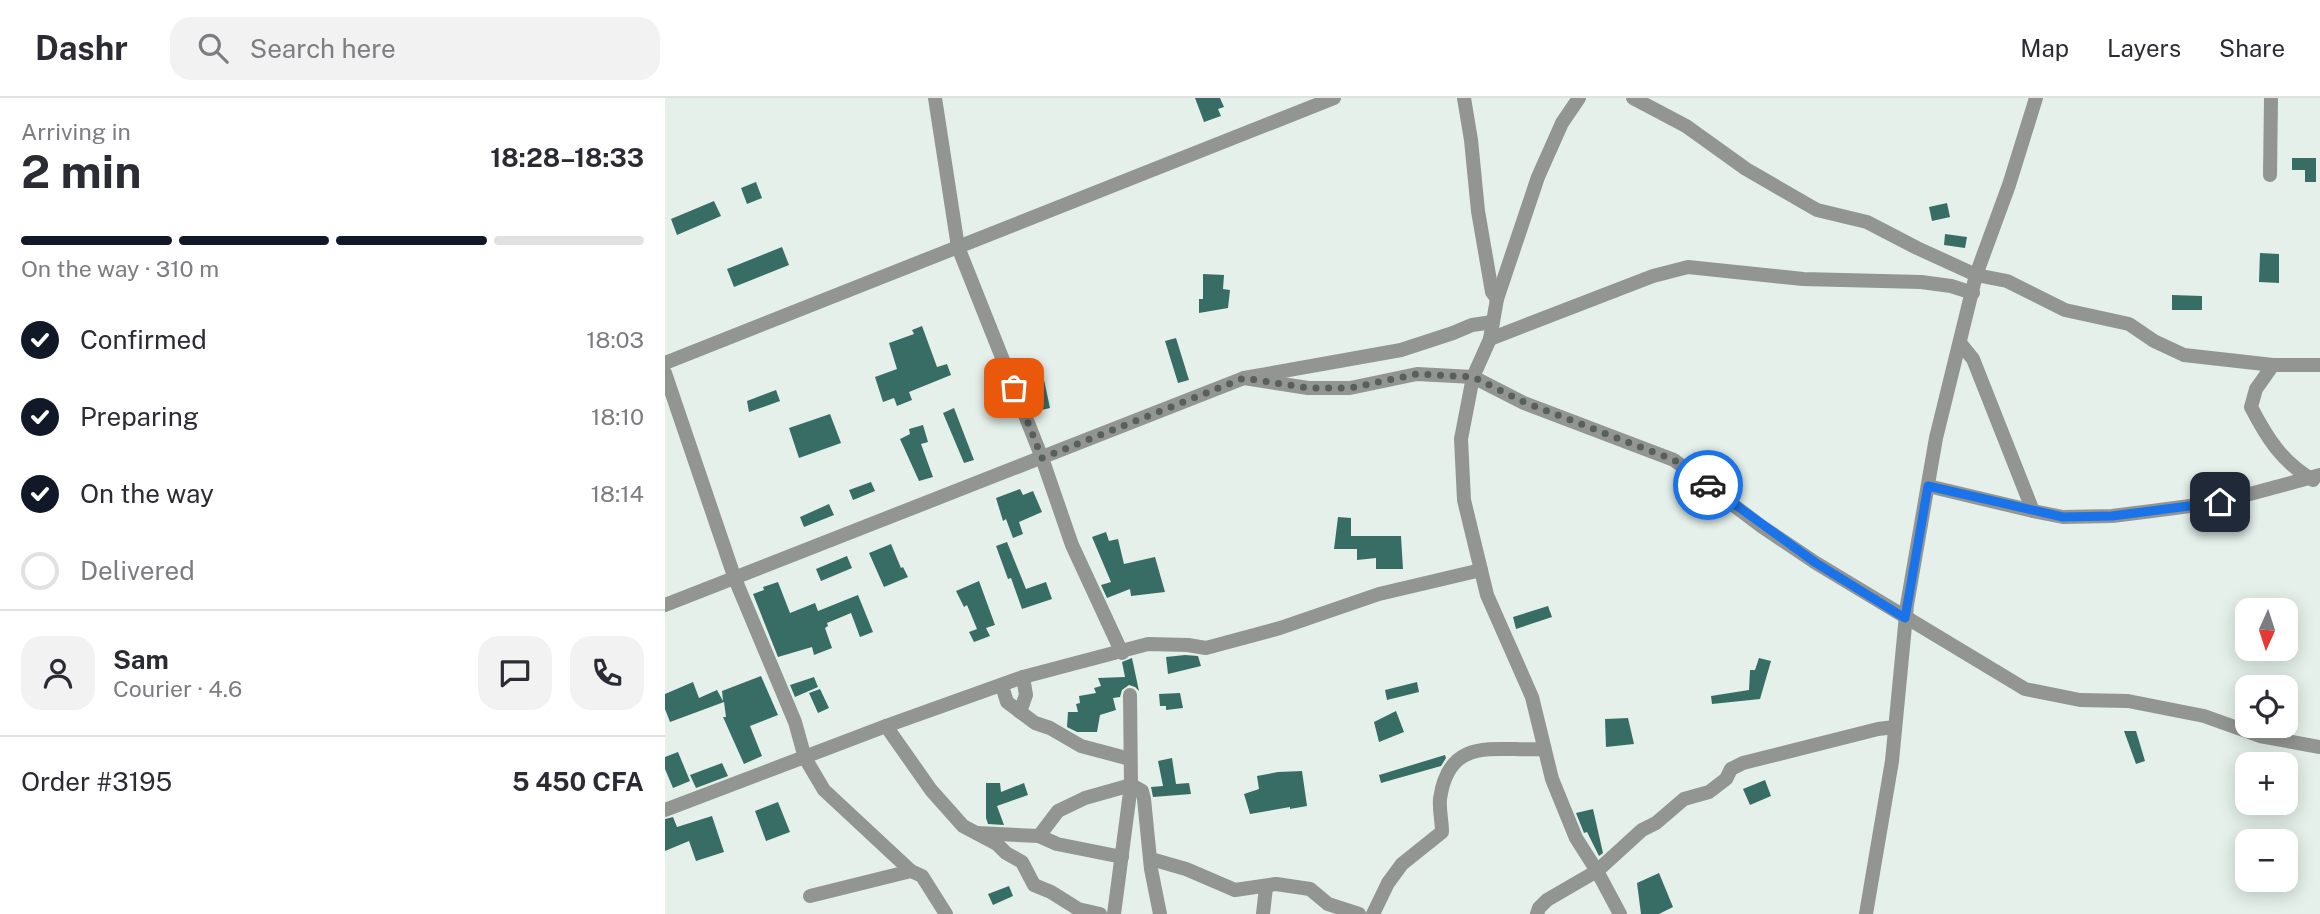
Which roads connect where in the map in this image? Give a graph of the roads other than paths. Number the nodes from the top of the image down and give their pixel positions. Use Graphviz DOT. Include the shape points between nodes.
graph roads {
  1 [pos="935,98"];
  2 [pos="1334,98"];
  3 [pos="1464,98"];
  4 [pos="1579,98"];
  5 [pos="1633,98"];
  6 [pos="2036,98"];
  7 [pos="2271,98"];
  8 [pos="2270,175"];
  9 [pos="958,247"];
  10 [pos="1976,275"];
  11 [pos="1973,293"];
  12 [pos="1497,299"];
  13 [pos="1493,323"];
  14 [pos="1490,339"];
  15 [pos="1960,343"];
  16 [pos="665,363"];
  17 [pos="2273,365"];
  18 [pos="2320,365"];
  19 [pos="665,373"];
  20 [pos="1473,377"];
  21 [pos="1244,378"];
  22 [pos="1042,458"];
  23 [pos="2317,479"];
  24 [pos="1928,486"];
  25 [pos="2033,511"];
  26 [pos="1481,570"];
  27 [pos="734,579"];
  28 [pos="665,605"];
  29 [pos="1905,618"];
  30 [pos="1122,653"];
  31 [pos="1023,677"];
  32 [pos="1002,686"];
  33 [pos="1130,695"];
  34 [pos="1020,712"];
  35 [pos="886,726"];
  36 [pos="1895,727"];
  37 [pos="2320,747"];
  38 [pos="1543,749"];
  39 [pos="805,758"];
  40 [pos="1130,759"];
  41 [pos="1131,785"];
  42 [pos="665,810"];
  43 [pos="977,834"];
  44 [pos="1039,836"];
  45 [pos="1122,857"];
  46 [pos="1151,859"];
  47 [pos="911,871"];
  48 [pos="1597,871"];
  49 [pos="1266,887"];
  50 [pos="810,896"];
  51 [pos="946,914"];
  52 [pos="1100,914"];
  53 [pos="1114,914"];
  54 [pos="1160,914"];
  55 [pos="1263,914"];
  56 [pos="1359,914"];
  57 [pos="1373,914"];
  58 [pos="1537,914"];
  59 [pos="1619,914"];
  60 [pos="1866,914"];
  1 -- 9 [label="street"];
  2 -- 9 [label="street"];
  3 -- 12 [label="street" via="1478,211"];
  4 -- 12 [label="street" via="1562,123 1538,177"];
  5 -- 10 [label="street" via="1686,126 1746,169 1817,210 1867,222"];
  6 -- 10 [label="street"];
  7 -- 8 [label="street"];
  9 -- 16 [label="street"];
  9 -- 22 [label="street"];
  10 -- 11 [label="street"];
  10 -- 17 [label="street" via="2007,281 2065,310 2129,324 2184,355"];
  11 -- 14 [label="street" via="1921,282 1803,279 1688,267 1653,275"];
  11 -- 15 [label="street"];
  12 -- 13 [label="street"];
  13 -- 14 [label="street"];
  13 -- 21 [label="street" via="1472,325 1401,351"];
  14 -- 20 [label="street"];
  15 -- 24 [label="street"];
  15 -- 25 [label="street" via="1973,359"];
  17 -- 18 [label="street"];
  17 -- 23 [label="street" via="2256,389 2251,407 2285,461"];
  19 -- 27 [label="street"];
  20 -- 21 [label="street" via="1417,374 1350,388 1308,388"];
  20 -- 26 [label="street" via="1461,439 1464,499"];
  20 -- 29 [label="street" via="1524,402 1674,460 1783,541"];
  21 -- 22 [label="street"];
  22 -- 27 [label="street"];
  22 -- 30 [label="street" via="1072,545"];
  23 -- 25 [label="street" via="2220,502 2125,515 2063,517"];
  24 -- 25 [label="street"];
  24 -- 29 [label="street"];
  26 -- 30 [label="street" via="1379,594 1206,648 1155,644"];
  26 -- 38 [label="street" via="1487,595 1532,698"];
  27 -- 28 [label="street"];
  27 -- 39 [label="street" via="795,722"];
  29 -- 36 [label="street"];
  29 -- 37 [label="street" via="2025,689 2080,700 2128,701"];
  30 -- 31 [label="street"];
  31 -- 32 [label="street"];
  31 -- 34 [label="street" via="1026,695"];
  32 -- 34 [label="street" via="1007,702"];
  32 -- 35 [label="street"];
  33 -- 40 [label="street"];
  34 -- 40 [label="street" via="1081,746"];
  35 -- 39 [label="street"];
  35 -- 43 [label="street" via="931,790 963,826"];
  36 -- 48 [label="street" via="1743,763 1709,792 1684,799 1642,830"];
  36 -- 60 [label="street"];
  38 -- 48 [label="street" via="1576,838"];
  38 -- 57 [label="street" via="1482,748 1469,752 1454,766 1445,778 1439,802 1442,832 1402,864"];
  39 -- 42 [label="street"];
  39 -- 47 [label="street" via="824,790"];
  40 -- 41 [label="street"];
  41 -- 44 [label="street" via="1058,811"];
  41 -- 45 [label="street"];
  41 -- 46 [label="street" via="1142,791"];
  43 -- 44 [label="street"];
  43 -- 52 [label="street" via="1022,862 1034,885 1078,909"];
  44 -- 45 [label="street"];
  45 -- 53 [label="street"];
  46 -- 49 [label="street" via="1235,890"];
  46 -- 54 [label="street"];
  47 -- 50 [label="street"];
  47 -- 51 [label="street" via="922,876"];
  48 -- 58 [label="street" via="1547,900"];
  48 -- 59 [label="street"];
  49 -- 55 [label="street"];
  49 -- 56 [label="street" via="1310,889 1328,904"];
}
